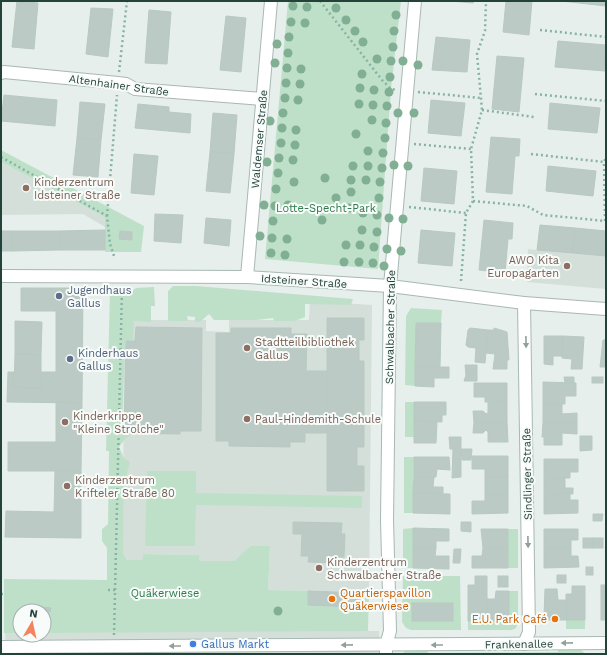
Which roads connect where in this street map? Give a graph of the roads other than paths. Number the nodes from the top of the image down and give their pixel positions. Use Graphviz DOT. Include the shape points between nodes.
graph roads {
  1 [pos="271,1"];
  2 [pos="415,1"];
  3 [pos="1,73"];
  4 [pos="262,99"];
  5 [pos="1,276"];
  6 [pos="247,277"];
  7 [pos="390,286"];
  8 [pos="524,303"];
  9 [pos="606,309"];
  10 [pos="606,642"];
  11 [pos="524,644"];
  12 [pos="1,647"];
  13 [pos="593,648"];
  14 [pos="386,649"];
  1 -- 4 [label="street, Waldemser Straße"];
  2 -- 7 [label="street, Schwalbacher Straße"];
  3 -- 4 [label="street, Altenhainer Straße" via="126,84 135,90"];
  4 -- 6 [label="street, Waldemser Straße"];
  5 -- 6 [label="street, Idsteiner Straße"];
  6 -- 7 [label="street, Idsteiner Straße"];
  7 -- 8 [label="street, Idsteiner Straße"];
  7 -- 14 [label="street, Schwalbacher Straße" via="387,520 390,631"];
  8 -- 9 [label="street, Idsteiner Straße"];
  8 -- 11 [label="street, Sindlinger Straße, one-way" via="529,632"];
  10 -- 13 [label="street, Frankenallee"];
  13 -- 11 [label="street, Frankenallee, one-way"];
  11 -- 14 [label="street, Frankenallee, one-way"];
  14 -- 12 [label="street, Frankenallee, one-way"];
}
